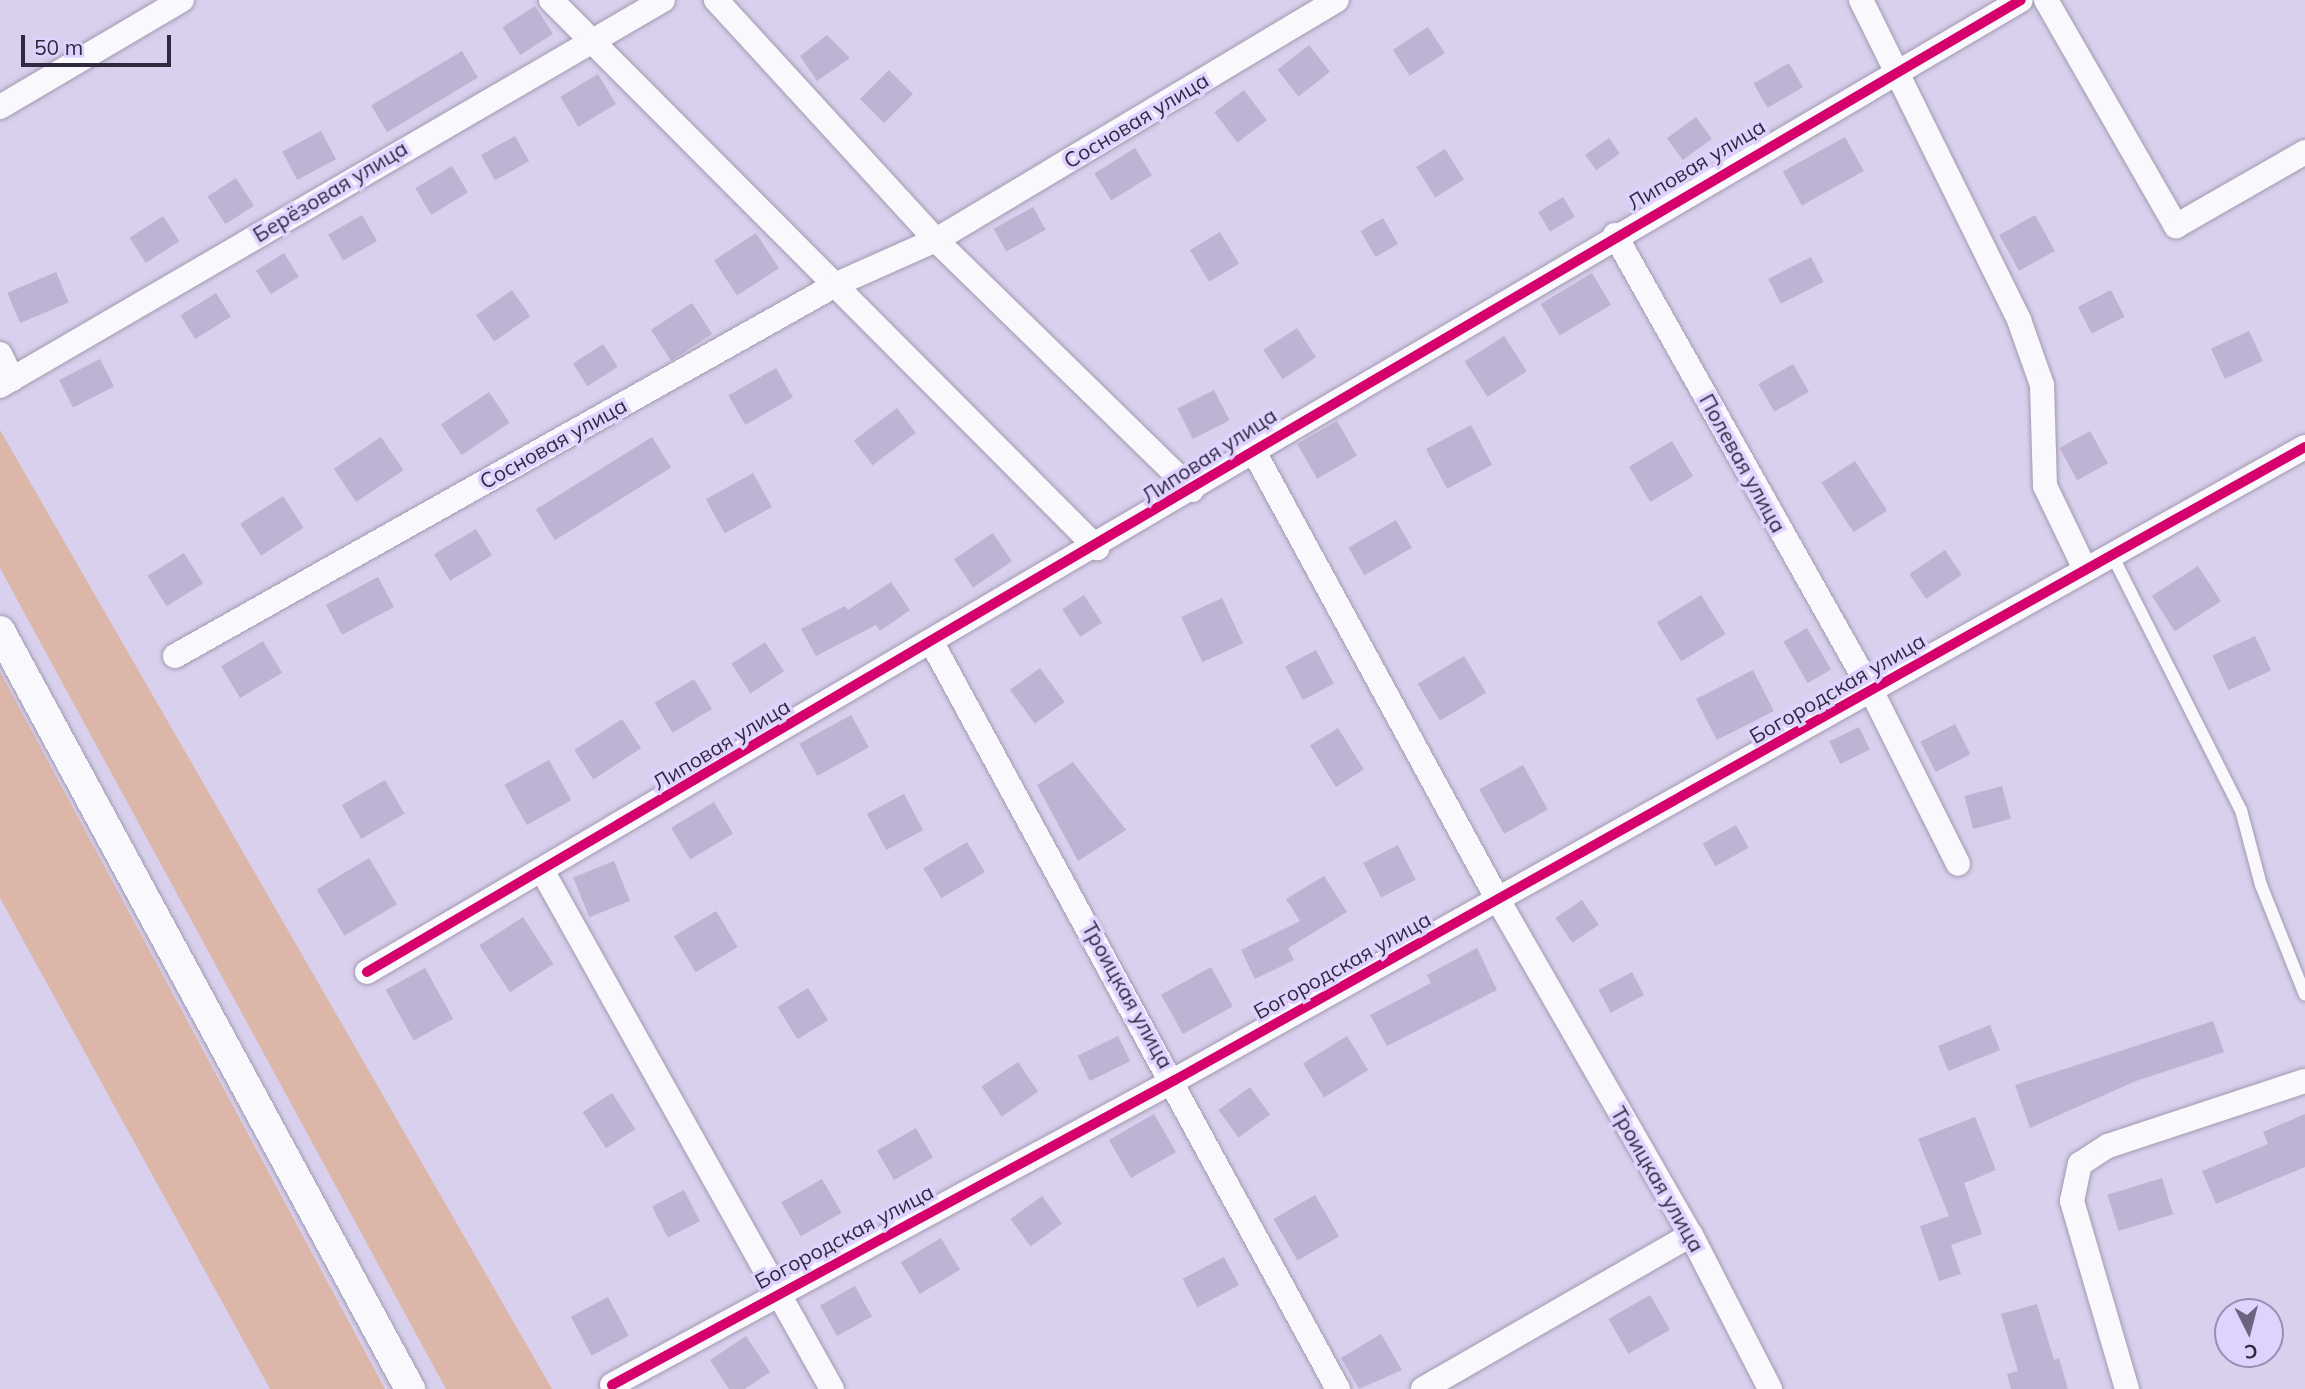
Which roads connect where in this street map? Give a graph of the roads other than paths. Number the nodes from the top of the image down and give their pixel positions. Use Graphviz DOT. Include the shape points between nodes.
graph roads {
  1 [pos="182,0"];
  2 [pos="551,0"];
  3 [pos="663,0"];
  4 [pos="716,0"];
  5 [pos="1337,0"];
  6 [pos="1861,0"];
  7 [pos="2021,0"];
  8 [pos="2046,0"];
  9 [pos="156,7"];
  10 [pos="589,38"];
  11 [pos="1894,69"];
  12 [pos="0,107"];
  13 [pos="2305,152"];
  14 [pos="1615,234"];
  15 [pos="936,240"];
  16 [pos="837,284"];
  17 [pos="0,354"];
  18 [pos="6,383"];
  19 [pos="2305,447"];
  20 [pos="1252,448"];
  21 [pos="1192,490"];
  22 [pos="1097,548"];
  23 [pos="2111,553"];
  24 [pos="2084,567"];
  25 [pos="0,631"];
  26 [pos="932,641"];
  27 [pos="175,656"];
  28 [pos="1871,692"];
  29 [pos="1958,864"];
  30 [pos="544,872"];
  31 [pos="1497,900"];
  32 [pos="367,972"];
  33 [pos="2305,995"];
  34 [pos="1175,1080"];
  35 [pos="2305,1081"];
  36 [pos="1691,1235"];
  37 [pos="779,1293"];
  38 [pos="612,1385"];
  39 [pos="410,1389"];
  40 [pos="832,1389"];
  41 [pos="1338,1389"];
  42 [pos="1423,1389"];
  43 [pos="1770,1389"];
  44 [pos="2127,1389"];
  1 -- 9 [label="street"];
  2 -- 10 [label="street"];
  3 -- 10 [label="street, Берёзовая улица"];
  4 -- 15 [label="street"];
  5 -- 15 [label="street, Сосновая улица"];
  6 -- 11 [label="street"];
  7 -- 11 [label="street, Липовая улица"];
  8 -- 13 [label="street" via="2176,226"];
  9 -- 12 [label="street"];
  10 -- 16 [label="street"];
  10 -- 18 [label="street, Берёзовая улица"];
  11 -- 14 [label="street, Липовая улица"];
  11 -- 24 [label="street" via="2019,320 2042,385 2045,486"];
  14 -- 20 [label="street, Липовая улица"];
  14 -- 28 [label="street, Полевая улица"];
  15 -- 16 [label="street, Сосновая улица"];
  15 -- 21 [label="street"];
  16 -- 22 [label="street"];
  16 -- 27 [label="street, Сосновая улица"];
  17 -- 18 [label="street"];
  19 -- 23 [label="street, Богородская улица"];
  20 -- 21 [label="street, Липовая улица"];
  20 -- 31 [label="street"];
  21 -- 22 [label="street, Липовая улица"];
  22 -- 26 [label="street, Липовая улица"];
  23 -- 24 [label="street, Богородская улица"];
  23 -- 33 [label="lane" via="2241,810 2261,885"];
  24 -- 28 [label="street, Богородская улица"];
  25 -- 39 [label="street"];
  26 -- 30 [label="street, Липовая улица"];
  26 -- 34 [label="street, Троицкая улица"];
  28 -- 29 [label="street, Полевая улица"];
  28 -- 31 [label="street, Богородская улица"];
  30 -- 32 [label="street, Липовая улица"];
  30 -- 37 [label="street"];
  31 -- 34 [label="street, Богородская улица"];
  31 -- 36 [label="street, Троицкая улица"];
  34 -- 37 [label="street, Богородская улица"];
  34 -- 41 [label="street, Троицкая улица"];
  35 -- 44 [label="street" via="2108,1146 2080,1164 2072,1201"];
  36 -- 42 [label="street"];
  36 -- 43 [label="street, Троицкая улица"];
  37 -- 38 [label="street, Богородская улица"];
  37 -- 40 [label="street"];
}
